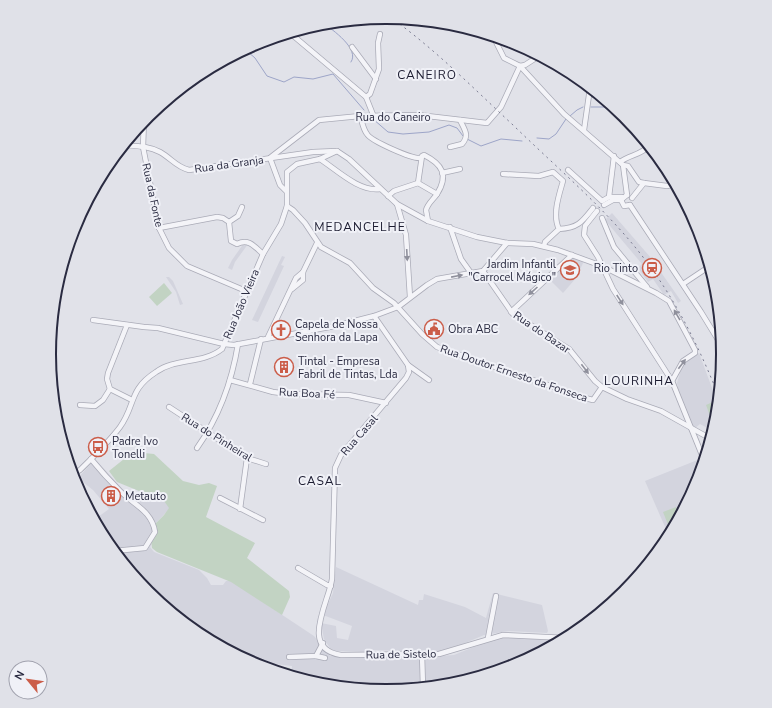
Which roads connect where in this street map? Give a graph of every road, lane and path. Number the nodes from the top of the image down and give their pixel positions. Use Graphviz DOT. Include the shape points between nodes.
graph roads {
  1 [pos="380,34"];
  2 [pos="295,37"];
  3 [pos="497,44"];
  4 [pos="352,46"];
  5 [pos="534,59"];
  6 [pos="520,66"];
  7 [pos="376,79"];
  8 [pos="589,94"];
  9 [pos="366,97"];
  10 [pos="360,116"];
  11 [pos="374,116"];
  12 [pos="460,120"];
  13 [pos="144,130"];
  14 [pos="584,130"];
  15 [pos="130,146"];
  16 [pos="143,147"];
  17 [pos="450,147"];
  18 [pos="645,149"];
  19 [pos="337,152"];
  20 [pos="614,156"];
  21 [pos="270,158"];
  22 [pos="420,158"];
  23 [pos="320,159"];
  24 [pos="621,164"];
  25 [pos="460,169"];
  26 [pos="568,170"];
  27 [pos="442,173"];
  28 [pos="503,174"];
  29 [pos="418,183"];
  30 [pos="644,184"];
  31 [pos="670,185"];
  32 [pos="380,188"];
  33 [pos="286,191"];
  34 [pos="437,194"];
  35 [pos="388,196"];
  36 [pos="609,197"];
  37 [pos="623,197"];
  38 [pos="632,198"];
  39 [pos="397,204"];
  40 [pos="604,205"];
  41 [pos="287,206"];
  42 [pos="630,206"];
  43 [pos="242,207"];
  44 [pos="602,218"];
  45 [pos="428,220"];
  46 [pos="229,222"];
  47 [pos="450,227"];
  48 [pos="159,228"];
  49 [pos="559,230"];
  50 [pos="508,242"];
  51 [pos="317,243"];
  52 [pos="544,246"];
  53 [pos="263,254"];
  54 [pos="572,255"];
  55 [pos="602,266"];
  56 [pos="705,269"];
  57 [pos="484,271"];
  58 [pos="471,273"];
  59 [pos="683,284"];
  60 [pos="648,288"];
  61 [pos="246,291"];
  62 [pos="410,297"];
  63 [pos="398,306"];
  64 [pos="512,312"];
  65 [pos="374,316"];
  66 [pos="93,320"];
  67 [pos="127,325"];
  68 [pos="715,334"];
  69 [pos="268,337"];
  70 [pos="261,339"];
  71 [pos="224,344"];
  72 [pos="238,344"];
  73 [pos="408,365"];
  74 [pos="230,380"];
  75 [pos="429,380"];
  76 [pos="672,381"];
  77 [pos="250,384"];
  78 [pos="602,388"];
  79 [pos="110,389"];
  80 [pos="132,400"];
  81 [pos="386,403"];
  82 [pos="80,405"];
  83 [pos="169,407"];
  84 [pos="691,428"];
  85 [pos="209,432"];
  86 [pos="706,436"];
  87 [pos="197,448"];
  88 [pos="701,452"];
  89 [pos="247,458"];
  90 [pos="90,459"];
  91 [pos="266,464"];
  92 [pos="80,470"];
  93 [pos="79,473"];
  94 [pos="220,498"];
  95 [pos="240,509"];
  96 [pos="263,520"];
  97 [pos="121,550"];
  98 [pos="298,568"];
  99 [pos="331,586"];
  100 [pos="496,596"];
  101 [pos="555,637"];
  102 [pos="488,638"];
  103 [pos="323,643"];
  104 [pos="422,654"];
  105 [pos="316,656"];
  106 [pos="289,657"];
  107 [pos="325,658"];
  108 [pos="423,682"];
  1 -- 7 [label="street" via="379,69"];
  2 -- 9 [label="street"];
  3 -- 6 [label="street" via="504,58"];
  4 -- 7 [label="street"];
  5 -- 6 [label="street"];
  6 -- 12 [label="street, Rua do Caneiro" via="501,107 487,123"];
  6 -- 14 [label="street" via="564,114"];
  7 -- 9 [label="street" via="370,94"];
  8 -- 14 [label="street"];
  9 -- 11 [label="street"];
  10 -- 11 [label="street, Rua do Caneiro"];
  10 -- 21 [label="street, Rua do Caneiro" via="319,120"];
  10 -- 22 [label="street" via="366,133 373,141 406,156"];
  11 -- 12 [label="street, Rua do Caneiro" via="419,115"];
  12 -- 17 [label="street" via="467,134 466,139 462,144"];
  13 -- 16 [label="street, Rua da Fonte"];
  14 -- 20 [label="street"];
  15 -- 16 [label="street, Rua da Granja"];
  16 -- 21 [label="street, Rua da Granja" via="161,152 179,167 189,170"];
  16 -- 48 [label="street, Rua da Fonte"];
  18 -- 24 [label="street" via="628,156"];
  19 -- 21 [label="street, Rua da Granja" via="325,151"];
  19 -- 23 [label="street, Rua João Vieira"];
  19 -- 32 [label="street" via="349,159"];
  20 -- 24 [label="street"];
  20 -- 36 [label="street"];
  21 -- 33 [label="street" via="280,185"];
  22 -- 27 [label="street" via="424,155 437,162"];
  22 -- 29 [label="street"];
  23 -- 32 [label="street" via="363,187"];
  23 -- 33 [label="street, Rua João Vieira" via="289,168"];
  24 -- 30 [label="street" via="628,166 639,182"];
  24 -- 37 [label="street"];
  25 -- 27 [label="street"];
  26 -- 36 [label="street" via="602,201"];
  27 -- 34 [label="street"];
  28 -- 49 [label="street" via="539,176 553,172 558,176 563,181 556,217"];
  29 -- 34 [label="street"];
  29 -- 35 [label="street" via="394,191"];
  30 -- 31 [label="street"];
  30 -- 38 [label="street"];
  32 -- 35 [label="street"];
  33 -- 41 [label="street, Rua João Vieira"];
  34 -- 45 [label="street" via="426,210"];
  35 -- 39 [label="street"];
  36 -- 37 [label="street"];
  37 -- 38 [label="street"];
  37 -- 40 [label="street"];
  37 -- 42 [label="street" via="623,205"];
  38 -- 42 [label="street"];
  39 -- 45 [label="street"];
  39 -- 62 [label="street, one-way" via="406,235"];
  41 -- 51 [label="street, Rua Doutor Ernesto da Fonseca" via="305,223"];
  41 -- 53 [label="street, Rua João Vieira" via="281,224"];
  42 -- 59 [label="street"];
  43 -- 46 [label="street" via="238,216"];
  44 -- 60 [label="street" via="614,247"];
  45 -- 47 [label="street"];
  46 -- 48 [label="street" via="217,217"];
  46 -- 53 [label="street" via="231,241 237,244 250,243"];
  47 -- 50 [label="street" via="477,237"];
  47 -- 58 [label="street" via="461,259"];
  48 -- 61 [label="street, Rua da Fonte" via="169,248 182,262 194,270"];
  49 -- 52 [label="street" via="545,242"];
  49 -- 55 [label="street" via="581,223 595,210 586,223 584,235"];
  50 -- 52 [label="street"];
  50 -- 57 [label="street"];
  51 -- 63 [label="street, Rua Doutor Ernesto da Fonseca" via="350,264 373,288"];
  51 -- 69 [label="street" via="303,272 296,278"];
  52 -- 54 [label="street"];
  53 -- 61 [label="street, Rua João Vieira"];
  54 -- 55 [label="street"];
  54 -- 64 [label="street, one-way"];
  55 -- 60 [label="street"];
  55 -- 76 [label="street, one-way" via="613,289"];
  56 -- 59 [label="street"];
  57 -- 58 [label="street"];
  57 -- 64 [label="street, Rua do Bazar"];
  62 -- 58 [label="street, one-way" via="437,280"];
  59 -- 68 [label="street"];
  76 -- 60 [label="street, one-way" via="683,361 696,350 669,302"];
  61 -- 71 [label="street, Rua João Vieira"];
  62 -- 63 [label="street"];
  63 -- 65 [label="street"];
  63 -- 78 [label="street, Rua Doutor Ernesto da Fonseca" via="432,343 449,352 593,400"];
  64 -- 78 [label="street, Rua do Bazar, one-way" via="569,349"];
  65 -- 69 [label="street" via="335,326"];
  65 -- 73 [label="street"];
  66 -- 67 [label="street"];
  67 -- 71 [label="street" via="158,328"];
  67 -- 79 [label="street" via="108,373"];
  69 -- 70 [label="street"];
  70 -- 72 [label="street"];
  70 -- 77 [label="street"];
  71 -- 72 [label="street"];
  71 -- 80 [label="street, Rua João Vieira" via="214,355 162,368 141,383"];
  72 -- 74 [label="street"];
  73 -- 75 [label="street"];
  73 -- 81 [label="street, Rua Casal" via="409,372 406,378"];
  74 -- 77 [label="street, Rua Boa Fé"];
  74 -- 85 [label="street"];
  76 -- 84 [label="street"];
  77 -- 81 [label="street, Rua Boa Fé" via="273,392 349,396"];
  78 -- 84 [label="street, Rua do Bazar" via="627,400 661,411"];
  79 -- 80 [label="street"];
  79 -- 82 [label="street" via="103,400 95,406"];
  80 -- 90 [label="street, Rua João Vieira" via="120,427"];
  81 -- 99 [label="street, Rua Casal" via="341,455 335,468"];
  83 -- 85 [label="street, Rua do Pinheiral"];
  84 -- 86 [label="street, Rua do Bazar"];
  84 -- 88 [label="street"];
  85 -- 87 [label="street"];
  85 -- 89 [label="street, Rua do Pinheiral"];
  89 -- 91 [label="street, Rua do Pinheiral"];
  89 -- 95 [label="street"];
  90 -- 92 [label="street, Rua João Vieira"];
  90 -- 97 [label="street" via="121,492 144,510 154,525 155,532 145,548"];
  92 -- 93 [label="street, Rua João Vieira"];
  94 -- 95 [label="street"];
  95 -- 96 [label="street"];
  98 -- 99 [label="street"];
  99 -- 103 [label="street, Rua Casal" via="318,626"];
  100 -- 102 [label="street"];
  101 -- 102 [label="street, Rua de Sistelo" via="511,634"];
  102 -- 104 [label="street, Rua de Sistelo" via="450,652"];
  103 -- 104 [label="street, Rua de Sistelo" via="334,654 341,655"];
  103 -- 105 [label="street"];
  104 -- 108 [label="street"];
  105 -- 106 [label="street"];
  105 -- 107 [label="street"];
}
